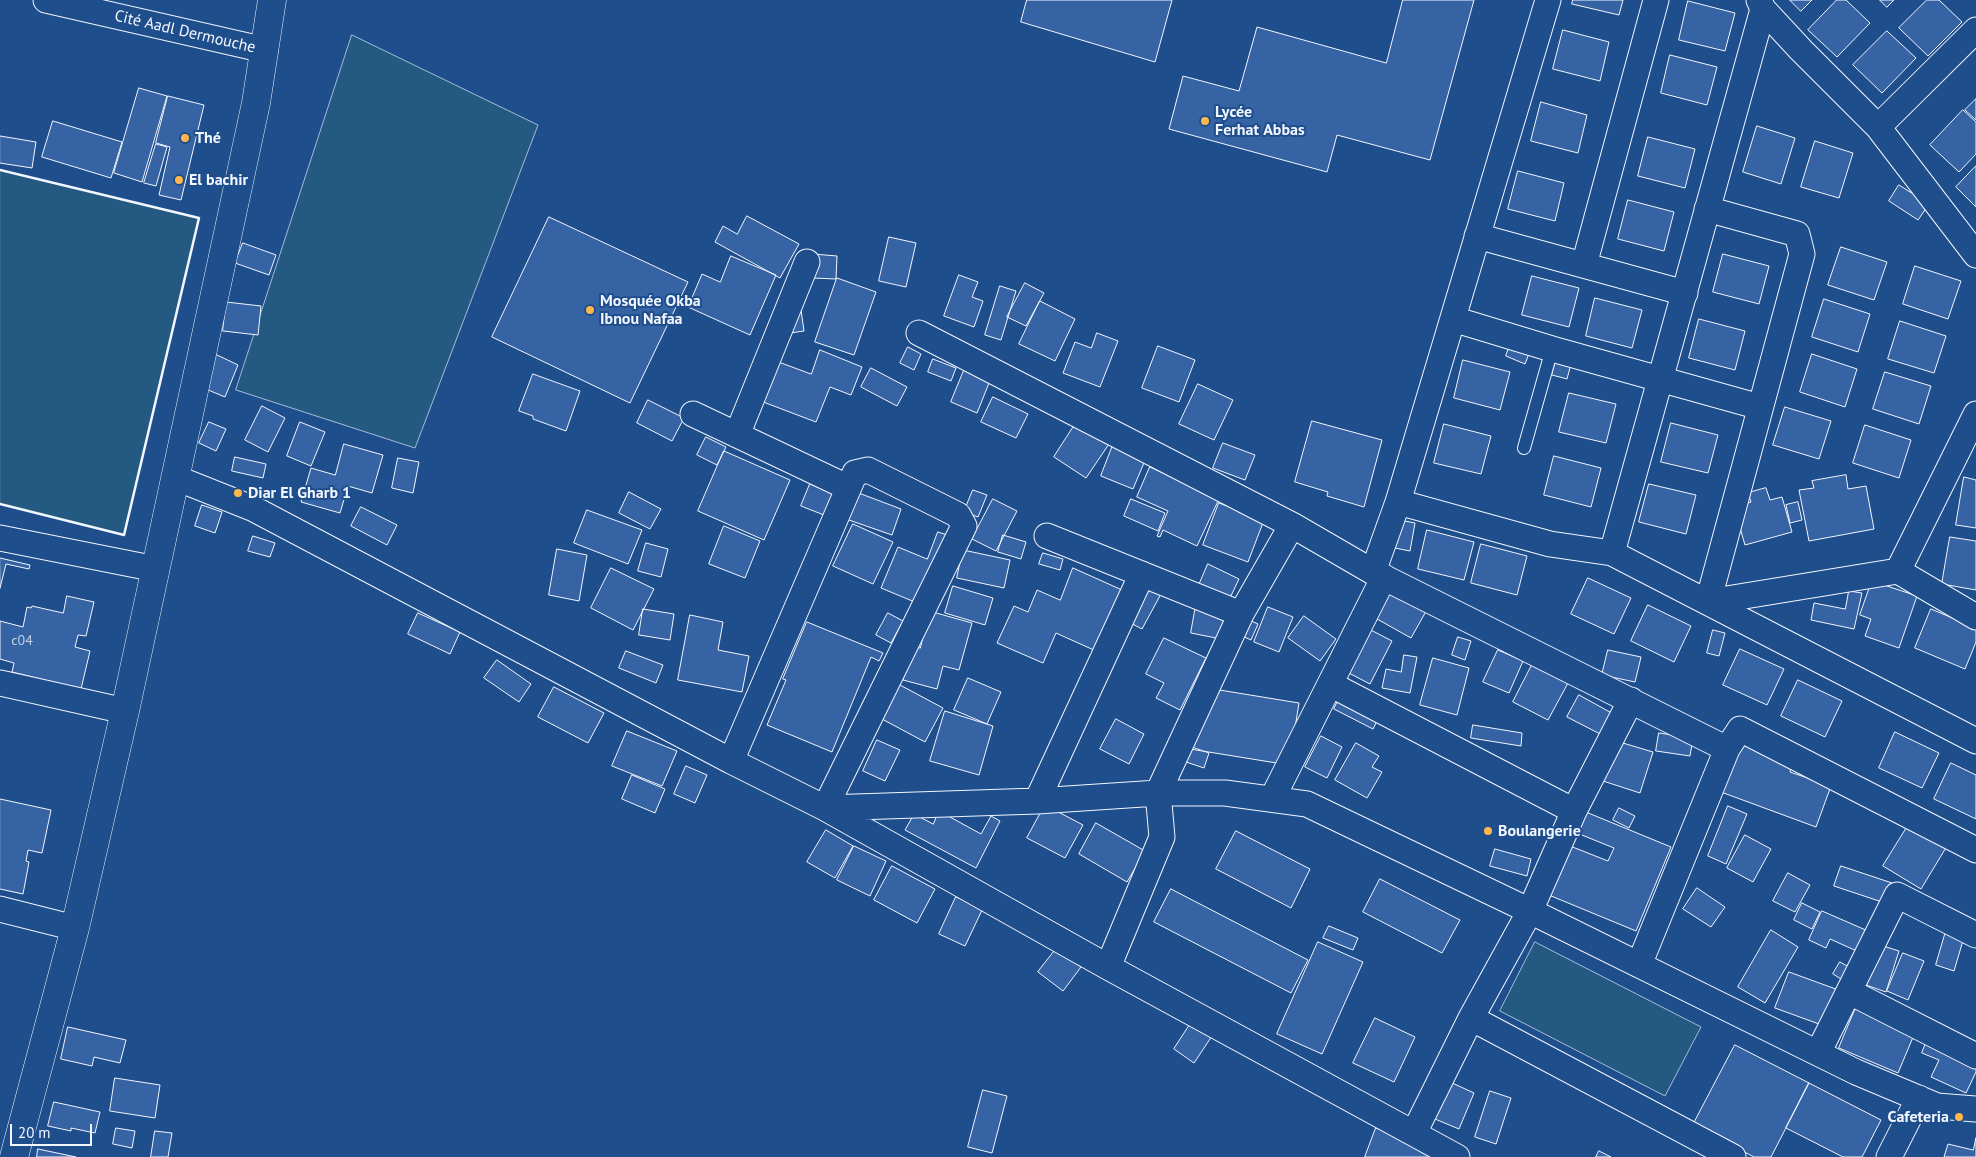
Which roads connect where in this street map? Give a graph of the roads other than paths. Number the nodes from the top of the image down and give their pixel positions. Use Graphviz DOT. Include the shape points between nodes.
graph roads {
  1 [pos="46,0"];
  2 [pos="272,0"];
  3 [pos="1548,0"];
  4 [pos="1656,0"];
  5 [pos="1761,4"];
  6 [pos="1976,30"];
  7 [pos="265,50"];
  8 [pos="1878,127"];
  9 [pos="1708,209"];
  10 [pos="1478,236"];
  11 [pos="1976,255"];
  12 [pos="807,262"];
  13 [pos="1584,265"];
  14 [pos="1684,293"];
  15 [pos="1453,319"];
  16 [pos="919,333"];
  17 [pos="1552,349"];
  18 [pos="1661,379"];
  19 [pos="1760,407"];
  20 [pos="694,414"];
  21 [pos="1973,431"];
  22 [pos="737,435"];
  23 [pos="1524,448"];
  24 [pos="176,478"];
  25 [pos="847,487"];
  26 [pos="1398,502"];
  27 [pos="1292,525"];
  28 [pos="1047,536"];
  29 [pos="0,538"];
  30 [pos="1612,553"];
  31 [pos="156,569"];
  32 [pos="1898,571"];
  33 [pos="1142,574"];
  34 [pos="1378,574"];
  35 [pos="1708,602"];
  36 [pos="1241,614"];
  37 [pos="1976,617"];
  38 [pos="0,683"];
  39 [pos="1330,684"];
  40 [pos="1631,700"];
  41 [pos="125,711"];
  42 [pos="1976,741"];
  43 [pos="1728,749"];
  44 [pos="730,761"];
  45 [pos="1158,793"];
  46 [pos="1272,799"];
  47 [pos="1037,801"];
  48 [pos="825,808"];
  49 [pos="1574,811"];
  50 [pos="1976,850"];
  51 [pos="0,909"];
  52 [pos="1530,911"];
  53 [pos="75,928"];
  54 [pos="1976,935"];
  55 [pos="1639,965"];
  56 [pos="1108,967"];
  57 [pos="1850,992"];
  58 [pos="1471,1018"];
  59 [pos="1818,1053"];
  60 [pos="1976,1056"];
  61 [pos="1919,1098"];
  62 [pos="1976,1110"];
  63 [pos="1414,1133"];
  64 [pos="14,1157"];
  65 [pos="1457,1157"];
  66 [pos="1733,1157"];
  67 [pos="1889,1157"];
  1 -- 7 [label="street, Cité Aadl Dermouche"];
  2 -- 7 [label="main road"];
  3 -- 10 [label="street"];
  4 -- 13 [label="street"];
  5 -- 8 [label="street" via="1801,50"];
  5 -- 9 [label="street"];
  6 -- 8 [label="street"];
  7 -- 24 [label="main road"];
  8 -- 11 [label="street"];
  9 -- 14 [label="street"];
  9 -- 19 [label="street" via="1796,234 1802,254"];
  10 -- 13 [label="street"];
  10 -- 15 [label="street"];
  12 -- 22 [label="street"];
  13 -- 14 [label="street"];
  14 -- 18 [label="street"];
  15 -- 17 [label="street"];
  15 -- 26 [label="street"];
  16 -- 27 [label="street"];
  17 -- 18 [label="street"];
  17 -- 23 [label="lane"];
  18 -- 19 [label="street"];
  18 -- 30 [label="street"];
  19 -- 35 [label="street"];
  20 -- 22 [label="street"];
  21 -- 32 [label="street"];
  22 -- 25 [label="street"];
  24 -- 31 [label="main road"];
  24 -- 44 [label="street" via="254,509"];
  25 -- 44 [label="street"];
  25 -- 48 [label="street" via="855,473 868,470 958,515 964,526"];
  26 -- 30 [label="street" via="1550,544"];
  26 -- 34 [label="street"];
  27 -- 34 [label="street"];
  27 -- 36 [label="street"];
  28 -- 33 [label="street"];
  29 -- 31 [label="street"];
  30 -- 35 [label="street"];
  31 -- 41 [label="main road"];
  32 -- 35 [label="street"];
  32 -- 37 [label="street"];
  33 -- 36 [label="street"];
  33 -- 47 [label="street"];
  34 -- 39 [label="street"];
  34 -- 40 [label="street"];
  35 -- 42 [label="street"];
  36 -- 45 [label="street"];
  38 -- 41 [label="street"];
  39 -- 46 [label="street"];
  39 -- 49 [label="street"];
  40 -- 43 [label="street"];
  40 -- 49 [label="street"];
  41 -- 53 [label="main road"];
  43 -- 50 [label="street" via="1740,729"];
  43 -- 55 [label="street"];
  44 -- 48 [label="street"];
  45 -- 46 [label="street" via="1225,793"];
  45 -- 47 [label="street"];
  45 -- 56 [label="street" via="1162,837"];
  46 -- 52 [label="street" via="1307,804"];
  47 -- 48 [label="street"];
  48 -- 56 [label="street"];
  49 -- 52 [label="street"];
  51 -- 53 [label="street"];
  52 -- 55 [label="street"];
  52 -- 58 [label="street"];
  53 -- 64 [label="main road"];
  54 -- 57 [label="street" via="1897,895"];
  55 -- 59 [label="street"];
  56 -- 63 [label="street"];
  57 -- 59 [label="street"];
  57 -- 60 [label="street"];
  58 -- 63 [label="street"];
  58 -- 66 [label="street"];
  59 -- 61 [label="street"];
  61 -- 62 [label="street" via="1937,1106"];
  61 -- 67 [label="street"];
  63 -- 65 [label="street"];
}
